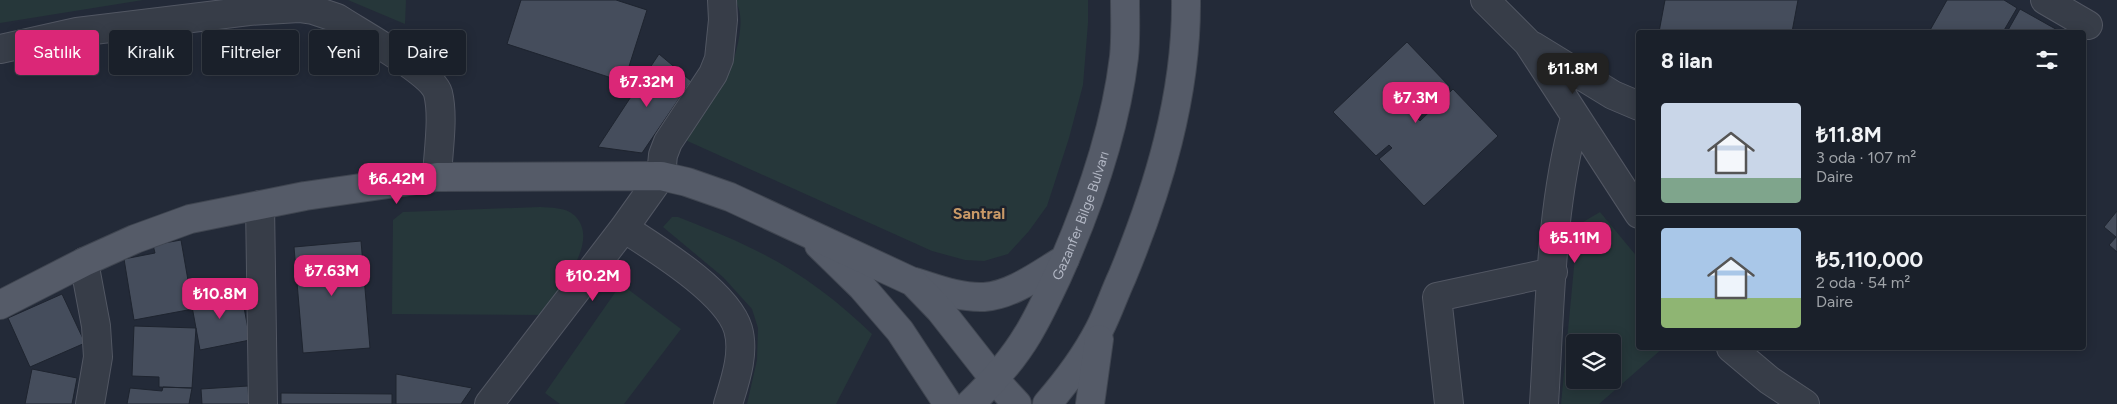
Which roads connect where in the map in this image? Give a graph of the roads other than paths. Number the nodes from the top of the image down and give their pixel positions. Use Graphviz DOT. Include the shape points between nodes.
graph roads {
  1 [pos="722,0"];
  2 [pos="1125,0"];
  3 [pos="1186,0"];
  4 [pos="1485,0"];
  5 [pos="2045,0"];
  6 [pos="2088,26"];
  7 [pos="1528,43"];
  8 [pos="0,49"];
  9 [pos="1636,105"];
  10 [pos="1575,118"];
  11 [pos="661,176"];
  12 [pos="437,177"];
  13 [pos="260,205"];
  14 [pos="1636,210"];
  15 [pos="624,228"];
  16 [pos="803,230"];
  17 [pos="1065,259"];
  18 [pos="84,262"];
  19 [pos="1553,272"];
  20 [pos="912,282"];
  21 [pos="0,305"];
  22 [pos="1100,328"];
  23 [pos="1733,350"];
  24 [pos="994,380"];
  25 [pos="90,404"];
  26 [pos="263,404"];
  27 [pos="489,404"];
  28 [pos="728,404"];
  29 [pos="948,404"];
  30 [pos="970,404"];
  31 [pos="1017,404"];
  32 [pos="1046,404"];
  33 [pos="1090,404"];
  34 [pos="1449,404"];
  35 [pos="1544,404"];
  36 [pos="1805,404"];
  1 -- 11 [label="street" via="719,59 713,74 668,142"];
  2 -- 17 [label="main road, Gazanfer Bilge Bulvarı" via="1124,56 1113,114 1099,169"];
  3 -- 22 [label="main road" via="1184,46 1175,112 1134,247"];
  4 -- 7 [label="street"];
  5 -- 6 [label="street"];
  7 -- 9 [label="street" via="1613,95"];
  7 -- 10 [label="street"];
  8 -- 12 [label="street" via="77,32 249,11 298,8 326,14 338,18 430,80 437,91 440,108"];
  10 -- 14 [label="street"];
  10 -- 19 [label="street" via="1565,157"];
  11 -- 12 [label="main road"];
  11 -- 15 [label="street"];
  11 -- 16 [label="main road" via="730,197"];
  12 -- 13 [label="main road"];
  13 -- 18 [label="main road" via="190,219"];
  13 -- 26 [label="street"];
  15 -- 27 [label="street"];
  15 -- 28 [label="street" via="707,288 728,310 738,329 740,350"];
  16 -- 20 [label="main road"];
  16 -- 29 [label="main road" via="862,287 900,331"];
  17 -- 20 [label="main road" via="1025,282 985,297 964,296"];
  17 -- 24 [label="main road, Gazanfer Bilge Bulvarı" via="1028,334"];
  18 -- 21 [label="main road"];
  18 -- 25 [label="street" via="96,326 98,357"];
  19 -- 34 [label="street" via="1437,297"];
  19 -- 35 [label="street"];
  20 -- 24 [label="main road" via="940,310"];
  22 -- 32 [label="main road" via="1066,382"];
  22 -- 33 [label="main road"];
  23 -- 36 [label="street" via="1768,380"];
  24 -- 30 [label="main road, Gazanfer Bilge Bulvarı"];
  24 -- 31 [label="main road"];
}
